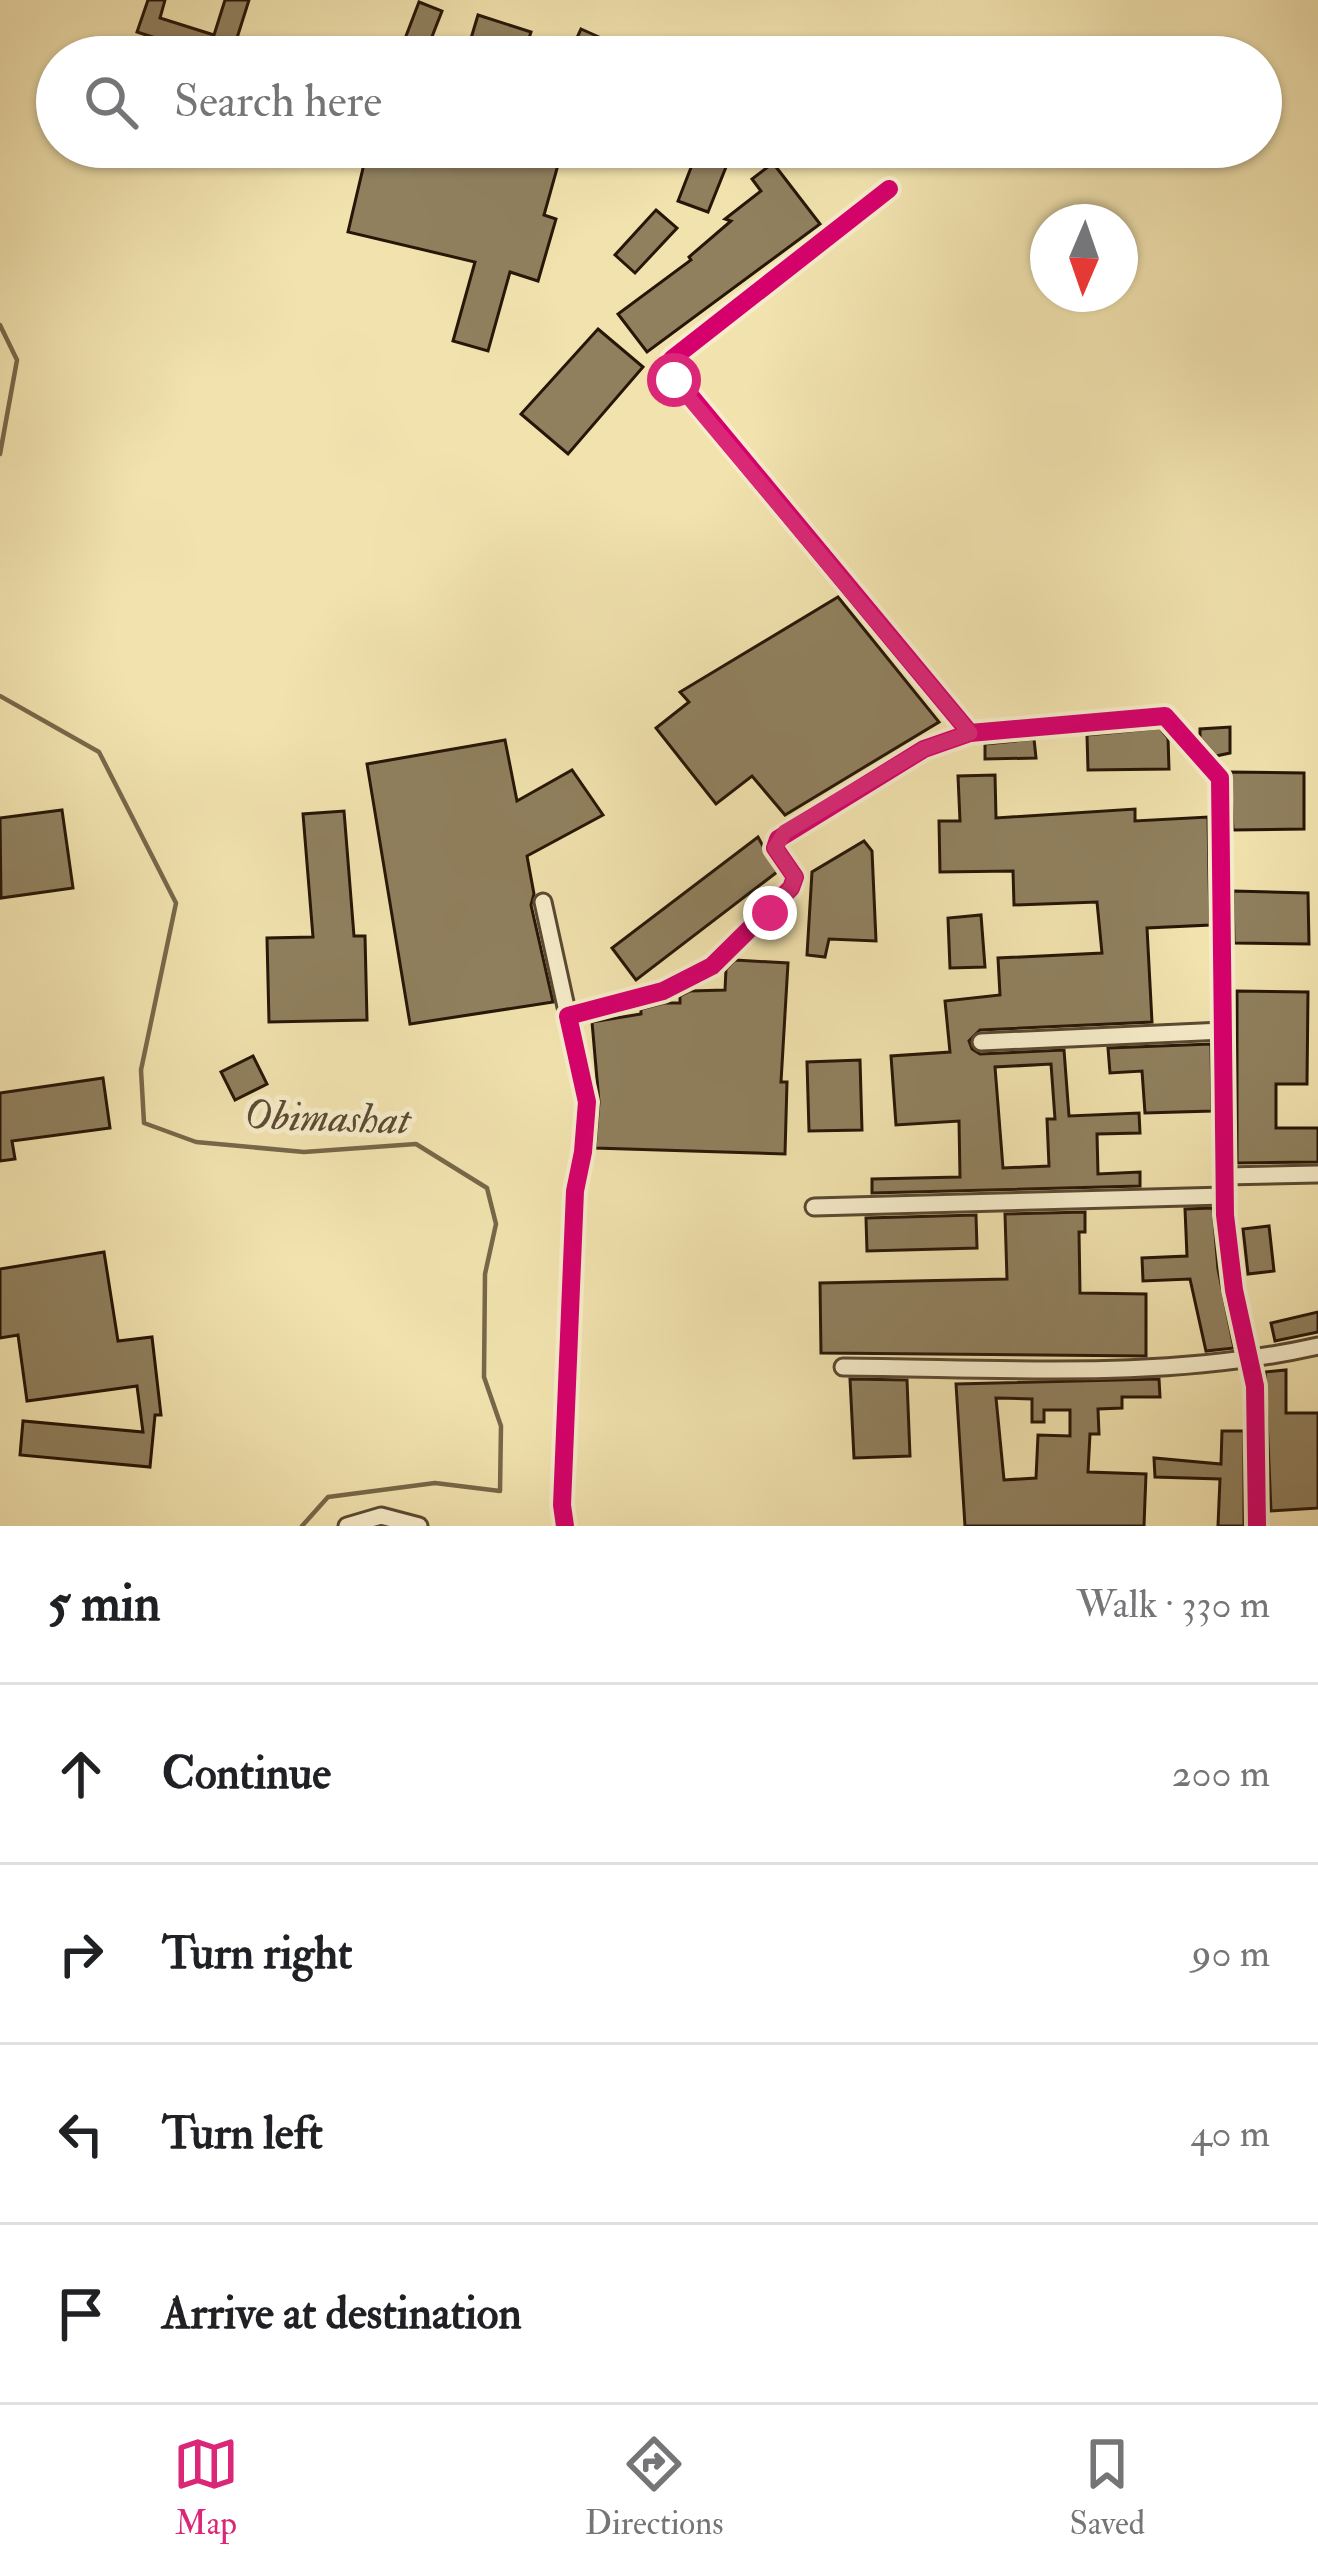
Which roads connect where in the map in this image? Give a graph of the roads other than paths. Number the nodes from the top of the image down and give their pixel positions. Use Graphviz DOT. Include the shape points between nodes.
graph roads {
  1 [pos="889,189"];
  2 [pos="970,733"];
  3 [pos="542,902"];
  4 [pos="568,1016"];
  5 [pos="1223,1031"];
  6 [pos="981,1042"];
  7 [pos="1318,1174"];
  8 [pos="1225,1176"];
  9 [pos="1225,1196"];
  10 [pos="814,1207"];
  11 [pos="1318,1346"];
  12 [pos="1249,1359"];
  13 [pos="843,1367"];
  14 [pos="347,1526"];
  15 [pos="419,1526"];
  16 [pos="565,1526"];
  17 [pos="1257,1526"];
  1 -- 2 [label="street" via="672,359 669,370"];
  2 -- 4 [label="street" via="924,749 785,832 775,848 795,877 791,888 712,965 663,992"];
  2 -- 5 [label="street" via="1166,716 1220,778"];
  3 -- 4 [label="street"];
  4 -- 16 [label="street" via="586,1102 574,1191"];
  5 -- 6 [label="street"];
  5 -- 8 [label="street"];
  7 -- 8 [label="street"];
  8 -- 9 [label="street"];
  9 -- 10 [label="street"];
  9 -- 12 [label="street"];
  11 -- 12 [label="street"];
  12 -- 13 [label="street" via="1149,1369"];
  12 -- 17 [label="street"];
  14 -- 15 [label="street" via="381,1516"];
}
